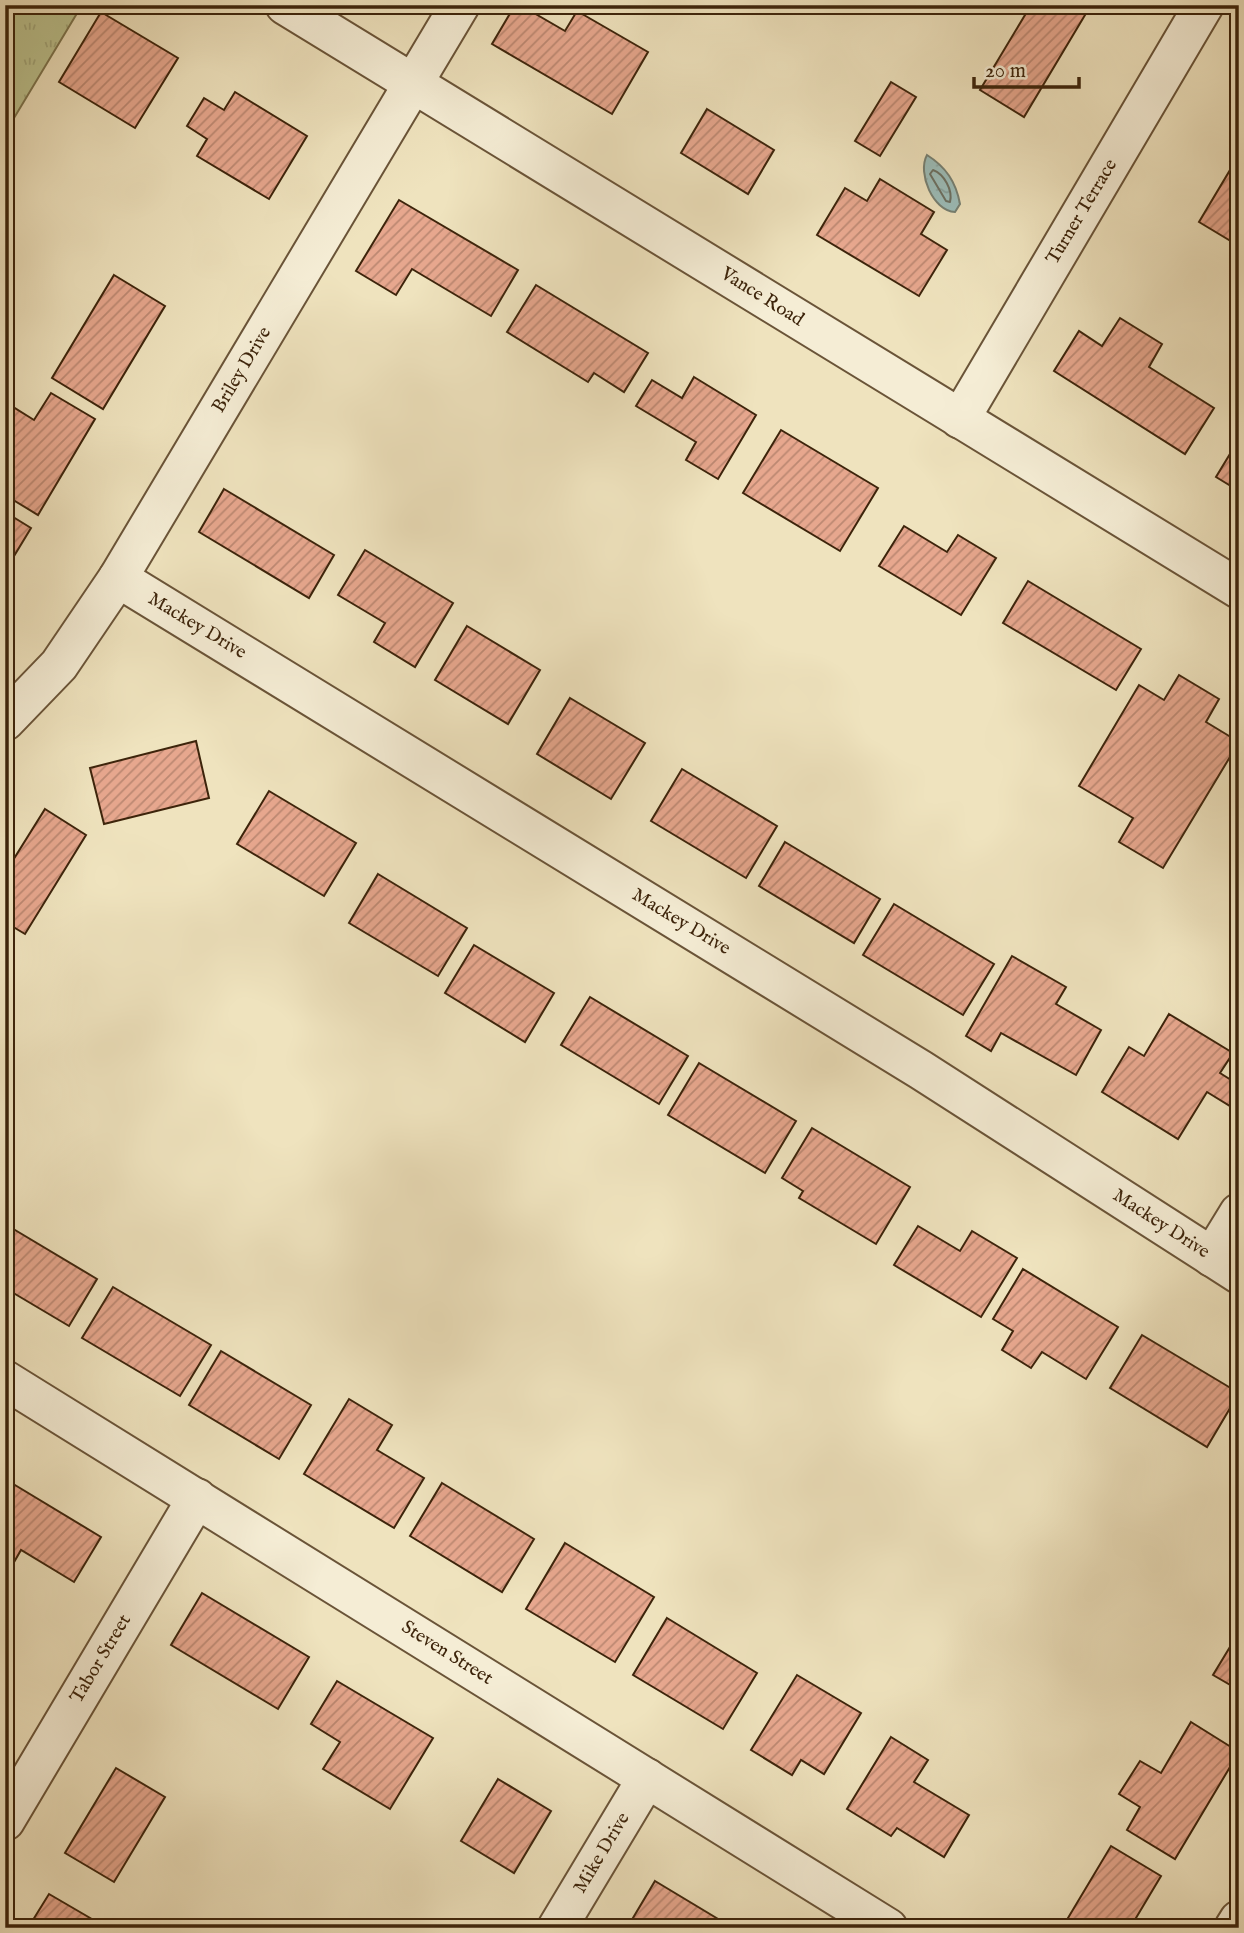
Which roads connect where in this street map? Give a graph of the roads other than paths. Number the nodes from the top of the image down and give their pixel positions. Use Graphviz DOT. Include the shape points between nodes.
graph roads {
  1 [pos="285,5"];
  2 [pos="460,5"];
  3 [pos="1204,5"];
  4 [pos="413,83"];
  5 [pos="960,419"];
  6 [pos="118,578"];
  7 [pos="1239,589"];
  8 [pos="5,721"];
  9 [pos="1239,1213"];
  10 [pos="1225,1266"];
  11 [pos="5,1380"];
  12 [pos="197,1498"];
  13 [pos="647,1778"];
  14 [pos="5,1821"];
  15 [pos="1239,1920"];
  16 [pos="557,1928"];
  17 [pos="888,1928"];
  18 [pos="1234,1928"];
  1 -- 4 [label="street, Vance Road"];
  2 -- 4 [label="street, Briley Drive"];
  3 -- 5 [label="street, Turner Terrace"];
  4 -- 5 [label="street, Vance Road"];
  4 -- 6 [label="street, Briley Drive"];
  5 -- 7 [label="street, Vance Road"];
  6 -- 8 [label="street, Briley Drive" via="60,665"];
  6 -- 10 [label="street, Mackey Drive" via="921,1070"];
  9 -- 10 [label="street"];
  11 -- 12 [label="street, Steven Street"];
  12 -- 13 [label="street, Steven Street"];
  12 -- 14 [label="street, Tabor Street"];
  13 -- 16 [label="street, Mike Drive"];
  13 -- 17 [label="street, Steven Street"];
  15 -- 18 [label="street"];
}
